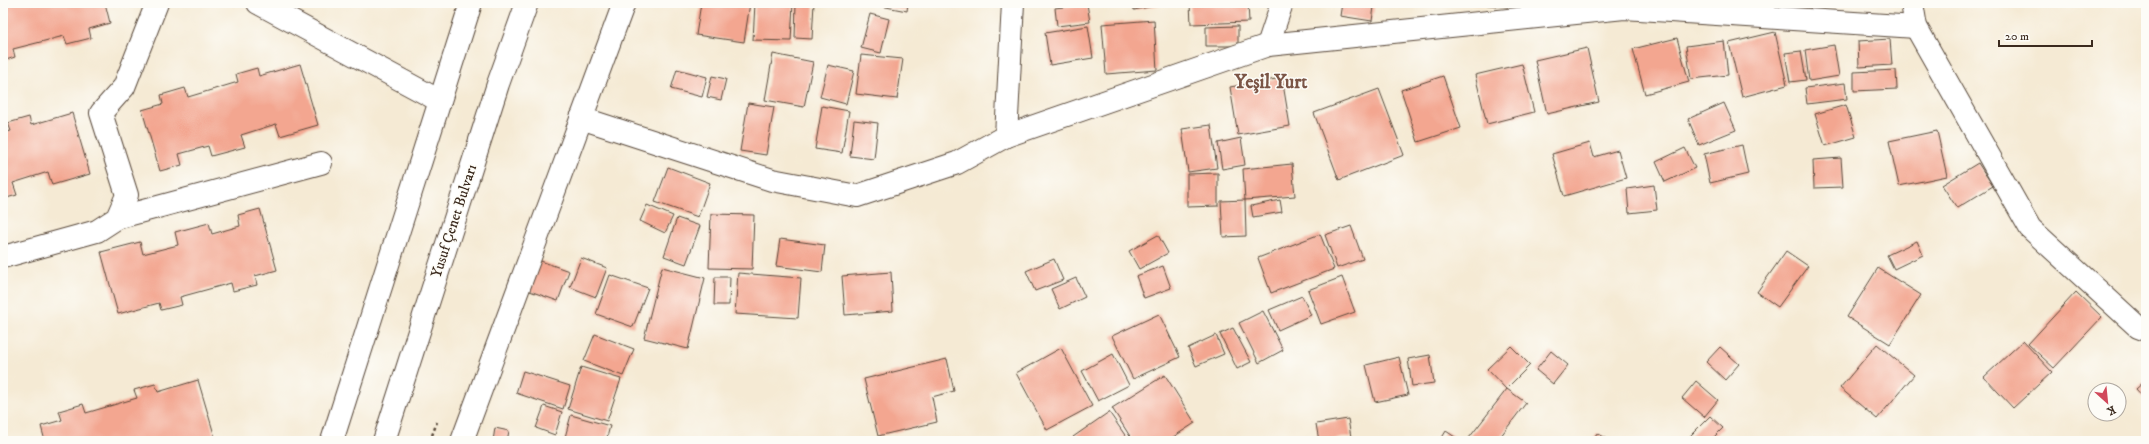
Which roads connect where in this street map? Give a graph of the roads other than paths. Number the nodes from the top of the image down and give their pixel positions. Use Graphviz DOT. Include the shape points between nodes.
graph roads {
  1 [pos="157,3"];
  2 [pos="258,3"];
  3 [pos="471,3"];
  4 [pos="527,3"];
  5 [pos="624,3"];
  6 [pos="1013,3"];
  7 [pos="1282,3"];
  8 [pos="1912,3"];
  9 [pos="1624,6"];
  10 [pos="1916,27"];
  11 [pos="1268,45"];
  12 [pos="440,101"];
  13 [pos="581,118"];
  14 [pos="1006,136"];
  15 [pos="321,163"];
  16 [pos="117,218"];
  17 [pos="3,257"];
  18 [pos="2146,330"];
  19 [pos="332,441"];
  20 [pos="384,441"];
  21 [pos="462,441"];
  1 -- 16 [label="main road" via="124,87 101,113 127,195"];
  2 -- 12 [label="main road"];
  3 -- 12 [label="main road"];
  4 -- 20 [label="main road, Yusuf Çenet Bulvarı" via="498,84"];
  5 -- 13 [label="main road"];
  6 -- 14 [label="main road"];
  7 -- 11 [label="main road"];
  8 -- 10 [label="main road"];
  9 -- 10 [label="main road"];
  9 -- 11 [label="main road"];
  10 -- 18 [label="main road" via="2030,228 2138,327"];
  11 -- 14 [label="main road"];
  12 -- 19 [label="main road"];
  13 -- 14 [label="main road" via="772,180 857,196 957,163"];
  13 -- 21 [label="main road"];
  15 -- 16 [label="main road"];
  16 -- 17 [label="main road" via="97,231"];
}
